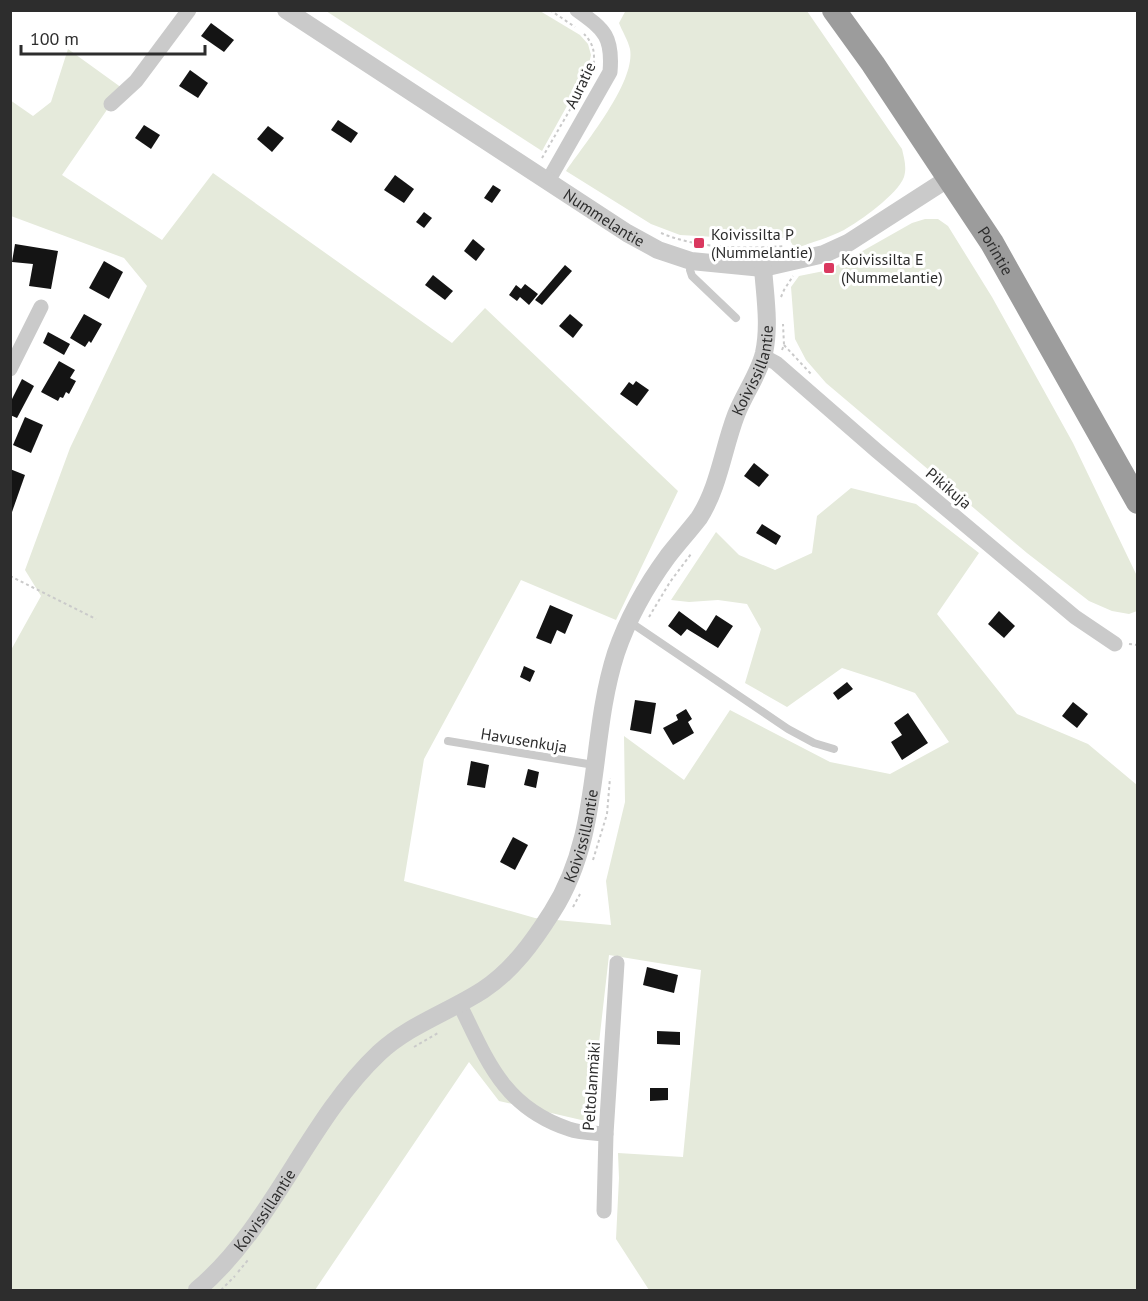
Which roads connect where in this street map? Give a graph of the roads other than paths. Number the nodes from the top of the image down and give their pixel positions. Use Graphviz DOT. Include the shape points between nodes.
graph roads {
  1 [pos="189,10"];
  2 [pos="286,10"];
  3 [pos="834,10"];
  4 [pos="581,12"];
  5 [pos="111,104"];
  6 [pos="949,178"];
  7 [pos="548,181"];
  8 [pos="691,261"];
  9 [pos="763,268"];
  10 [pos="41,307"];
  11 [pos="736,318"];
  12 [pos="770,359"];
  13 [pos="10,369"];
  14 [pos="1137,502"];
  15 [pos="635,626"];
  16 [pos="1115,644"];
  17 [pos="448,741"];
  18 [pos="834,749"];
  19 [pos="603,771"];
  20 [pos="616,963"];
  21 [pos="459,1003"];
  22 [pos="606,1134"];
  23 [pos="604,1212"];
  24 [pos="197,1290"];
  1 -- 5 [label="street" via="136,81"];
  2 -- 7 [label="street, Nummelantie"];
  3 -- 6 [label="highway, Porintie"];
  4 -- 7 [label="street, Auratie" via="607,37 612,52 610,72"];
  6 -- 9 [label="street, Nummelantie" via="848,243 824,254"];
  6 -- 14 [label="highway, Porintie" via="992,243"];
  7 -- 8 [label="street, Nummelantie" via="627,233 658,250"];
  8 -- 9 [label="street, Nummelantie"];
  8 -- 11 [label="lane" via="692,276"];
  9 -- 12 [label="street, Koivissillantie"];
  10 -- 13 [label="street"];
  12 -- 15 [label="street, Koivissillantie" via="736,414 711,497 645,590"];
  12 -- 16 [label="street, Pikikuja" via="1075,617"];
  15 -- 18 [label="lane" via="788,729"];
  15 -- 19 [label="street, Koivissillantie" via="609,678"];
  17 -- 19 [label="lane, Havusenkuja"];
  19 -- 21 [label="street, Koivissillantie" via="575,865 555,908 511,967"];
  20 -- 22 [label="street, Peltolanmäki"];
  21 -- 22 [label="street" via="497,1077 536,1116 571,1130"];
  21 -- 24 [label="street, Koivissillantie" via="411,1028 357,1076 327,1113 243,1241"];
  22 -- 23 [label="street, Peltolanmäki"];
}
